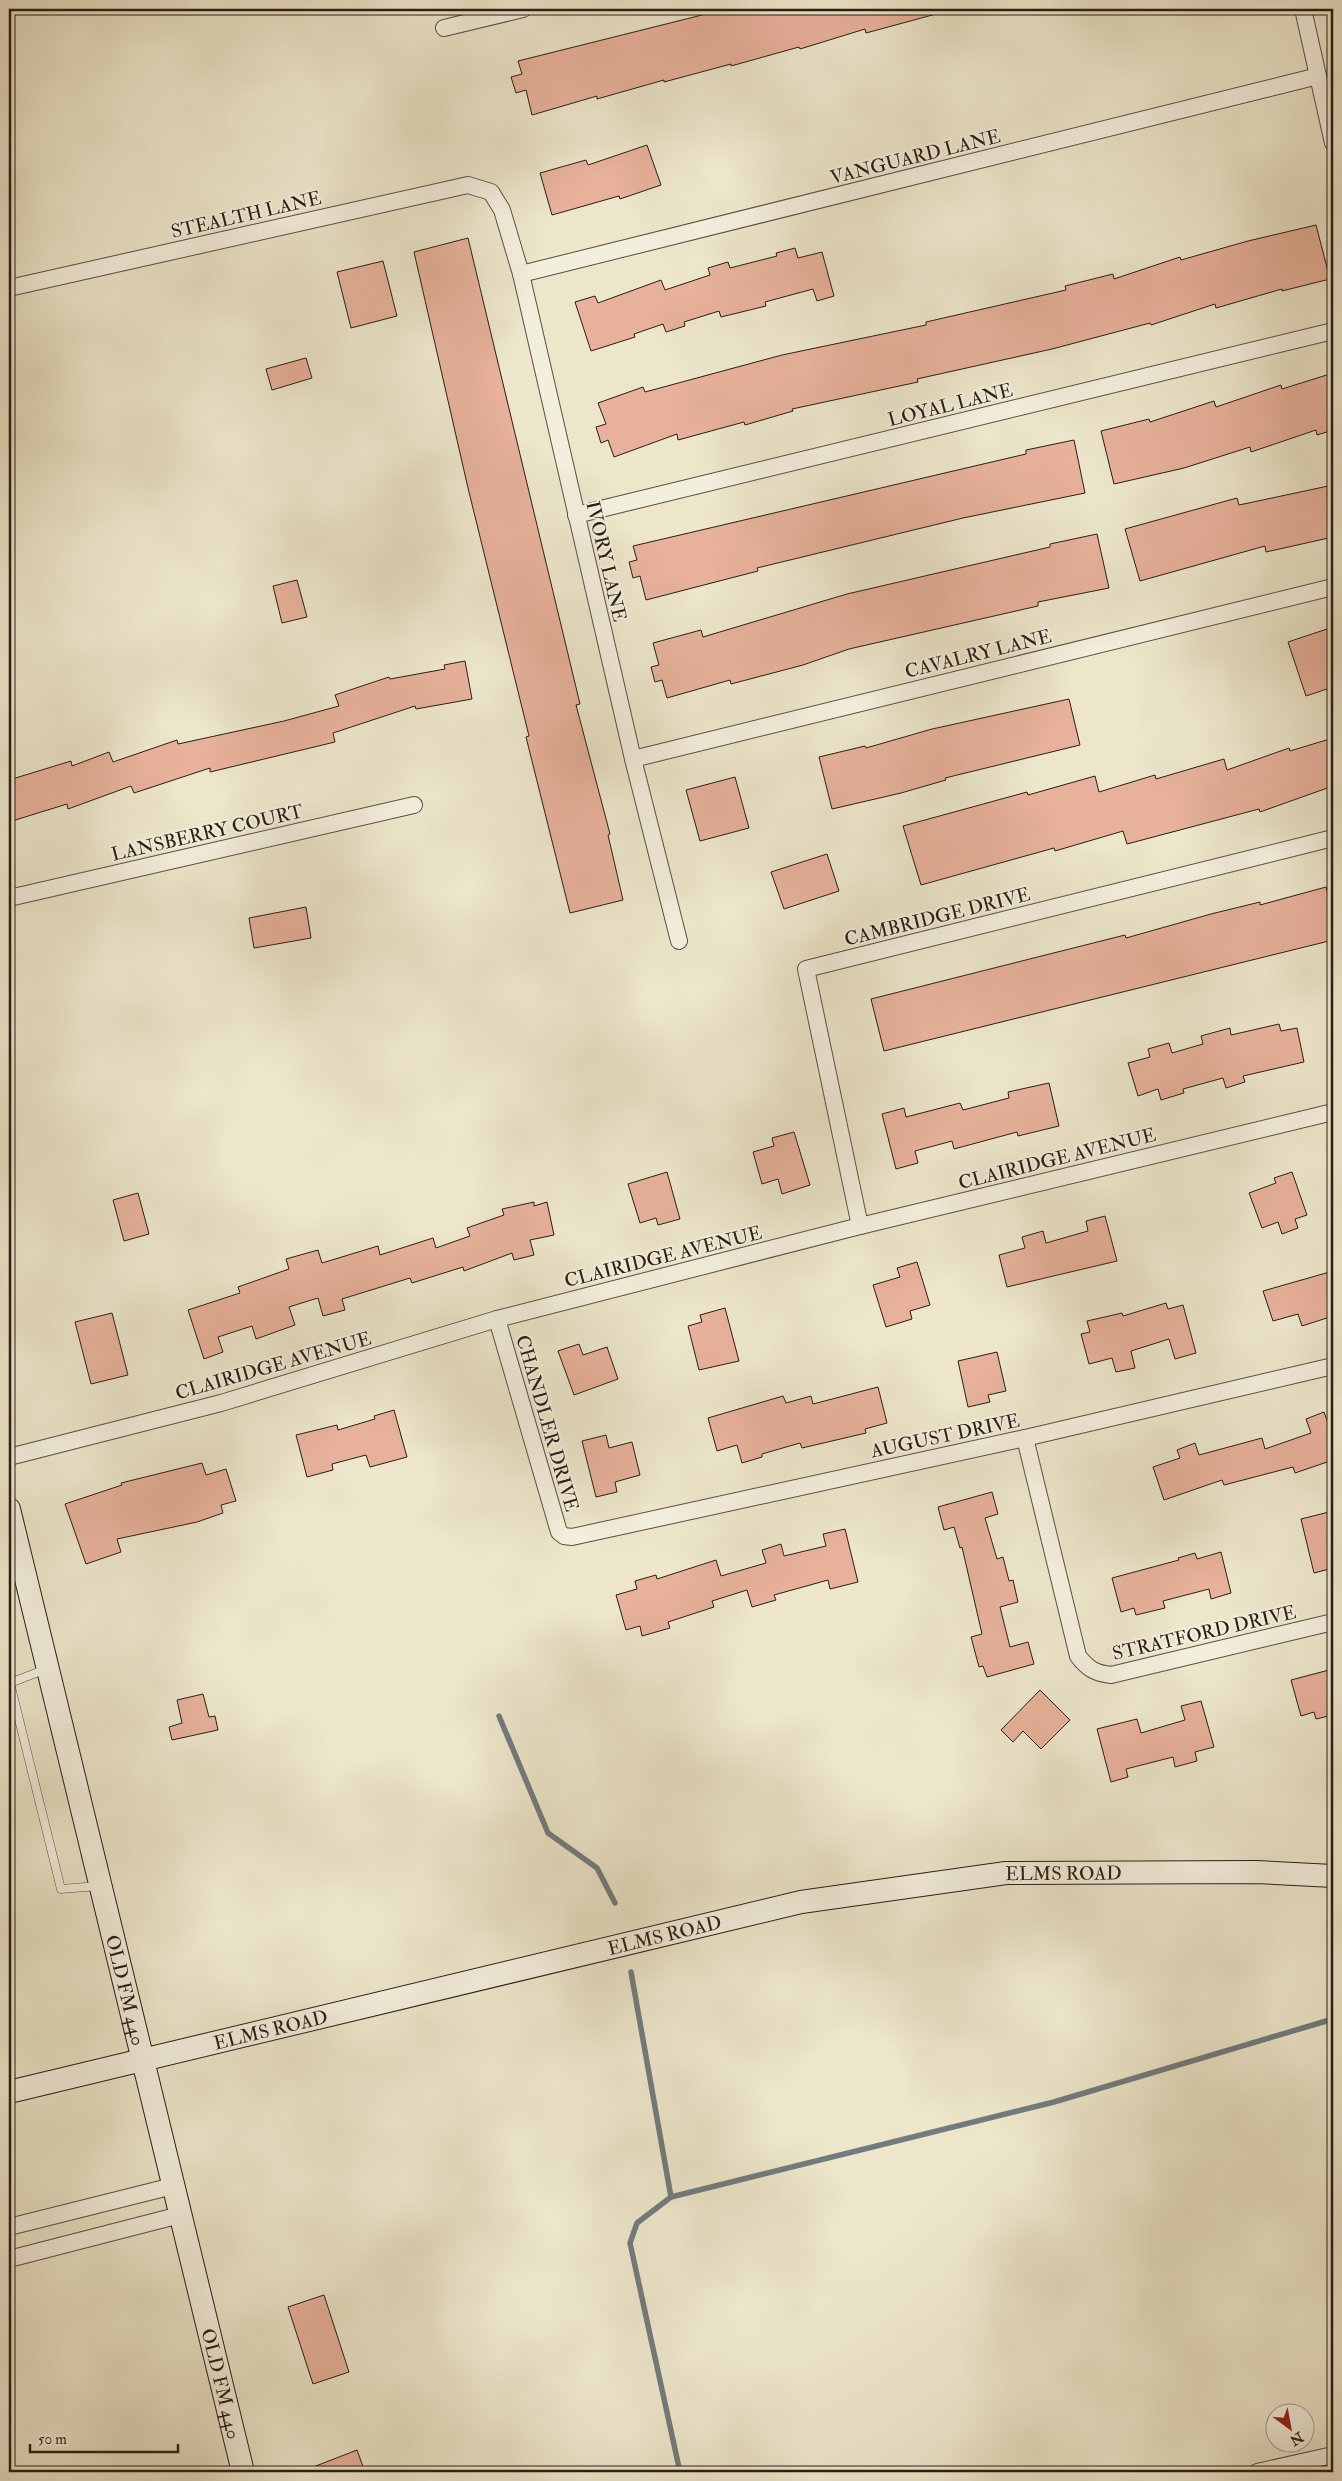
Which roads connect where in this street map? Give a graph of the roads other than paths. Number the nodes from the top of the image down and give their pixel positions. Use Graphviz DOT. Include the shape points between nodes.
graph roads {
  1 [pos="523,9"];
  2 [pos="1303,9"];
  3 [pos="444,28"];
  4 [pos="1318,76"];
  5 [pos="1333,143"];
  6 [pos="491,192"];
  7 [pos="521,274"];
  8 [pos="9,288"];
  9 [pos="1333,331"];
  10 [pos="576,515"];
  11 [pos="1333,587"];
  12 [pos="632,759"];
  13 [pos="414,805"];
  14 [pos="1333,838"];
  15 [pos="9,898"];
  16 [pos="679,942"];
  17 [pos="1333,1112"];
  18 [pos="860,1226"];
  19 [pos="498,1319"];
  20 [pos="1333,1366"];
  21 [pos="1025,1438"];
  22 [pos="9,1457"];
  23 [pos="9,1509"];
  24 [pos="564,1536"];
  25 [pos="1333,1622"];
  26 [pos="48,1669"];
  27 [pos="1333,1876"];
  28 [pos="100,1886"];
  29 [pos="142,2058"];
  30 [pos="9,2092"];
  31 [pos="173,2186"];
  32 [pos="180,2215"];
  33 [pos="9,2227"];
  34 [pos="9,2259"];
  35 [pos="1333,2455"];
  36 [pos="243,2472"];
  37 [pos="1257,2472"];
  1 -- 3 [label="street"];
  2 -- 4 [label="street"];
  4 -- 5 [label="street"];
  4 -- 7 [label="street, VANGUARD LANE"];
  6 -- 7 [label="street, IVORY LANE" via="502,210"];
  6 -- 8 [label="street, STEALTH LANE" via="468,185"];
  7 -- 10 [label="street, IVORY LANE"];
  9 -- 10 [label="street, LOYAL LANE"];
  10 -- 12 [label="street, IVORY LANE"];
  11 -- 12 [label="street, CAVALRY LANE"];
  12 -- 16 [label="street, IVORY LANE"];
  13 -- 15 [label="street, LANSBERRY COURT"];
  14 -- 18 [label="street, CAMBRIDGE DRIVE" via="806,969"];
  17 -- 18 [label="street, CLAIRIDGE AVENUE"];
  18 -- 19 [label="street, CLAIRIDGE AVENUE"];
  19 -- 22 [label="street, CLAIRIDGE AVENUE" via="221,1403"];
  19 -- 24 [label="street, CHANDLER DRIVE" via="559,1532"];
  20 -- 21 [label="street, AUGUST DRIVE"];
  21 -- 24 [label="street, AUGUST DRIVE" via="572,1537"];
  21 -- 25 [label="street, STRATFORD DRIVE" via="1078,1656 1095,1673 1111,1676"];
  23 -- 26 [label="main road, OLD FM 440"];
  26 -- 28 [label="main road, OLD FM 440"];
  26 -- 28 [label="lane" via="10,1683 61,1889"];
  27 -- 29 [label="main road, ELMS ROAD" via="1256,1872 1006,1874 801,1902"];
  28 -- 29 [label="main road, OLD FM 440"];
  29 -- 30 [label="main road, ELMS ROAD"];
  29 -- 31 [label="main road, OLD FM 440"];
  31 -- 32 [label="main road, OLD FM 440"];
  31 -- 33 [label="street"];
  32 -- 34 [label="street"];
  32 -- 36 [label="main road, OLD FM 440"];
  35 -- 37 [label="street"];
}
